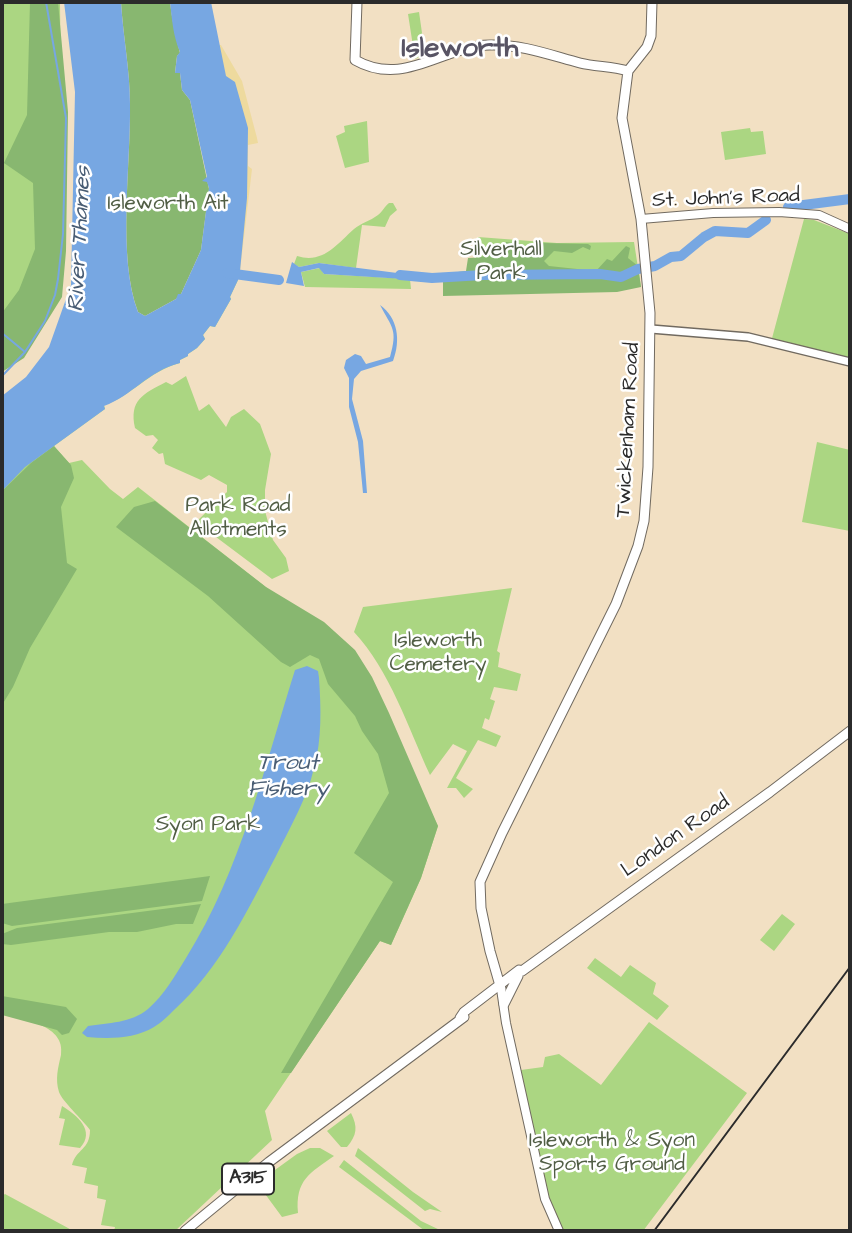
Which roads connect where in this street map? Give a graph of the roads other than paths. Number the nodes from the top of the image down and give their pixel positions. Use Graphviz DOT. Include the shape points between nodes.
graph roads {
  1 [pos="357,2"];
  2 [pos="652,2"];
  3 [pos="628,71"];
  4 [pos="641,219"];
  5 [pos="850,229"];
  6 [pos="651,329"];
  7 [pos="850,362"];
  8 [pos="850,731"];
  9 [pos="494,962"];
  10 [pos="518,973"];
  11 [pos="498,988"];
  12 [pos="504,1007"];
  13 [pos="185,1231"];
  14 [pos="558,1231"];
  1 -- 3 [label="main road" via="355,60 379,68 404,70 470,47 500,45"];
  2 -- 3 [label="main road, Twickenham Road" via="650,41"];
  3 -- 4 [label="main road, Twickenham Road" via="622,121"];
  4 -- 5 [label="main road, St. John's Road" via="779,212 819,215"];
  4 -- 6 [label="main road, Twickenham Road"];
  6 -- 7 [label="street" via="748,337"];
  6 -- 9 [label="main road, Twickenham Road" via="646,500 639,541 616,604 480,882"];
  8 -- 10 [label="main road, London Road / A315"];
  9 -- 10 [label="main road"];
  9 -- 11 [label="main road, Twickenham Road"];
  10 -- 11 [label="main road, London Road / A315"];
  10 -- 12 [label="main road"];
  11 -- 12 [label="main road"];
  11 -- 13 [label="main road, London Road / A315"];
  12 -- 14 [label="main road" via="545,1199"];
}
